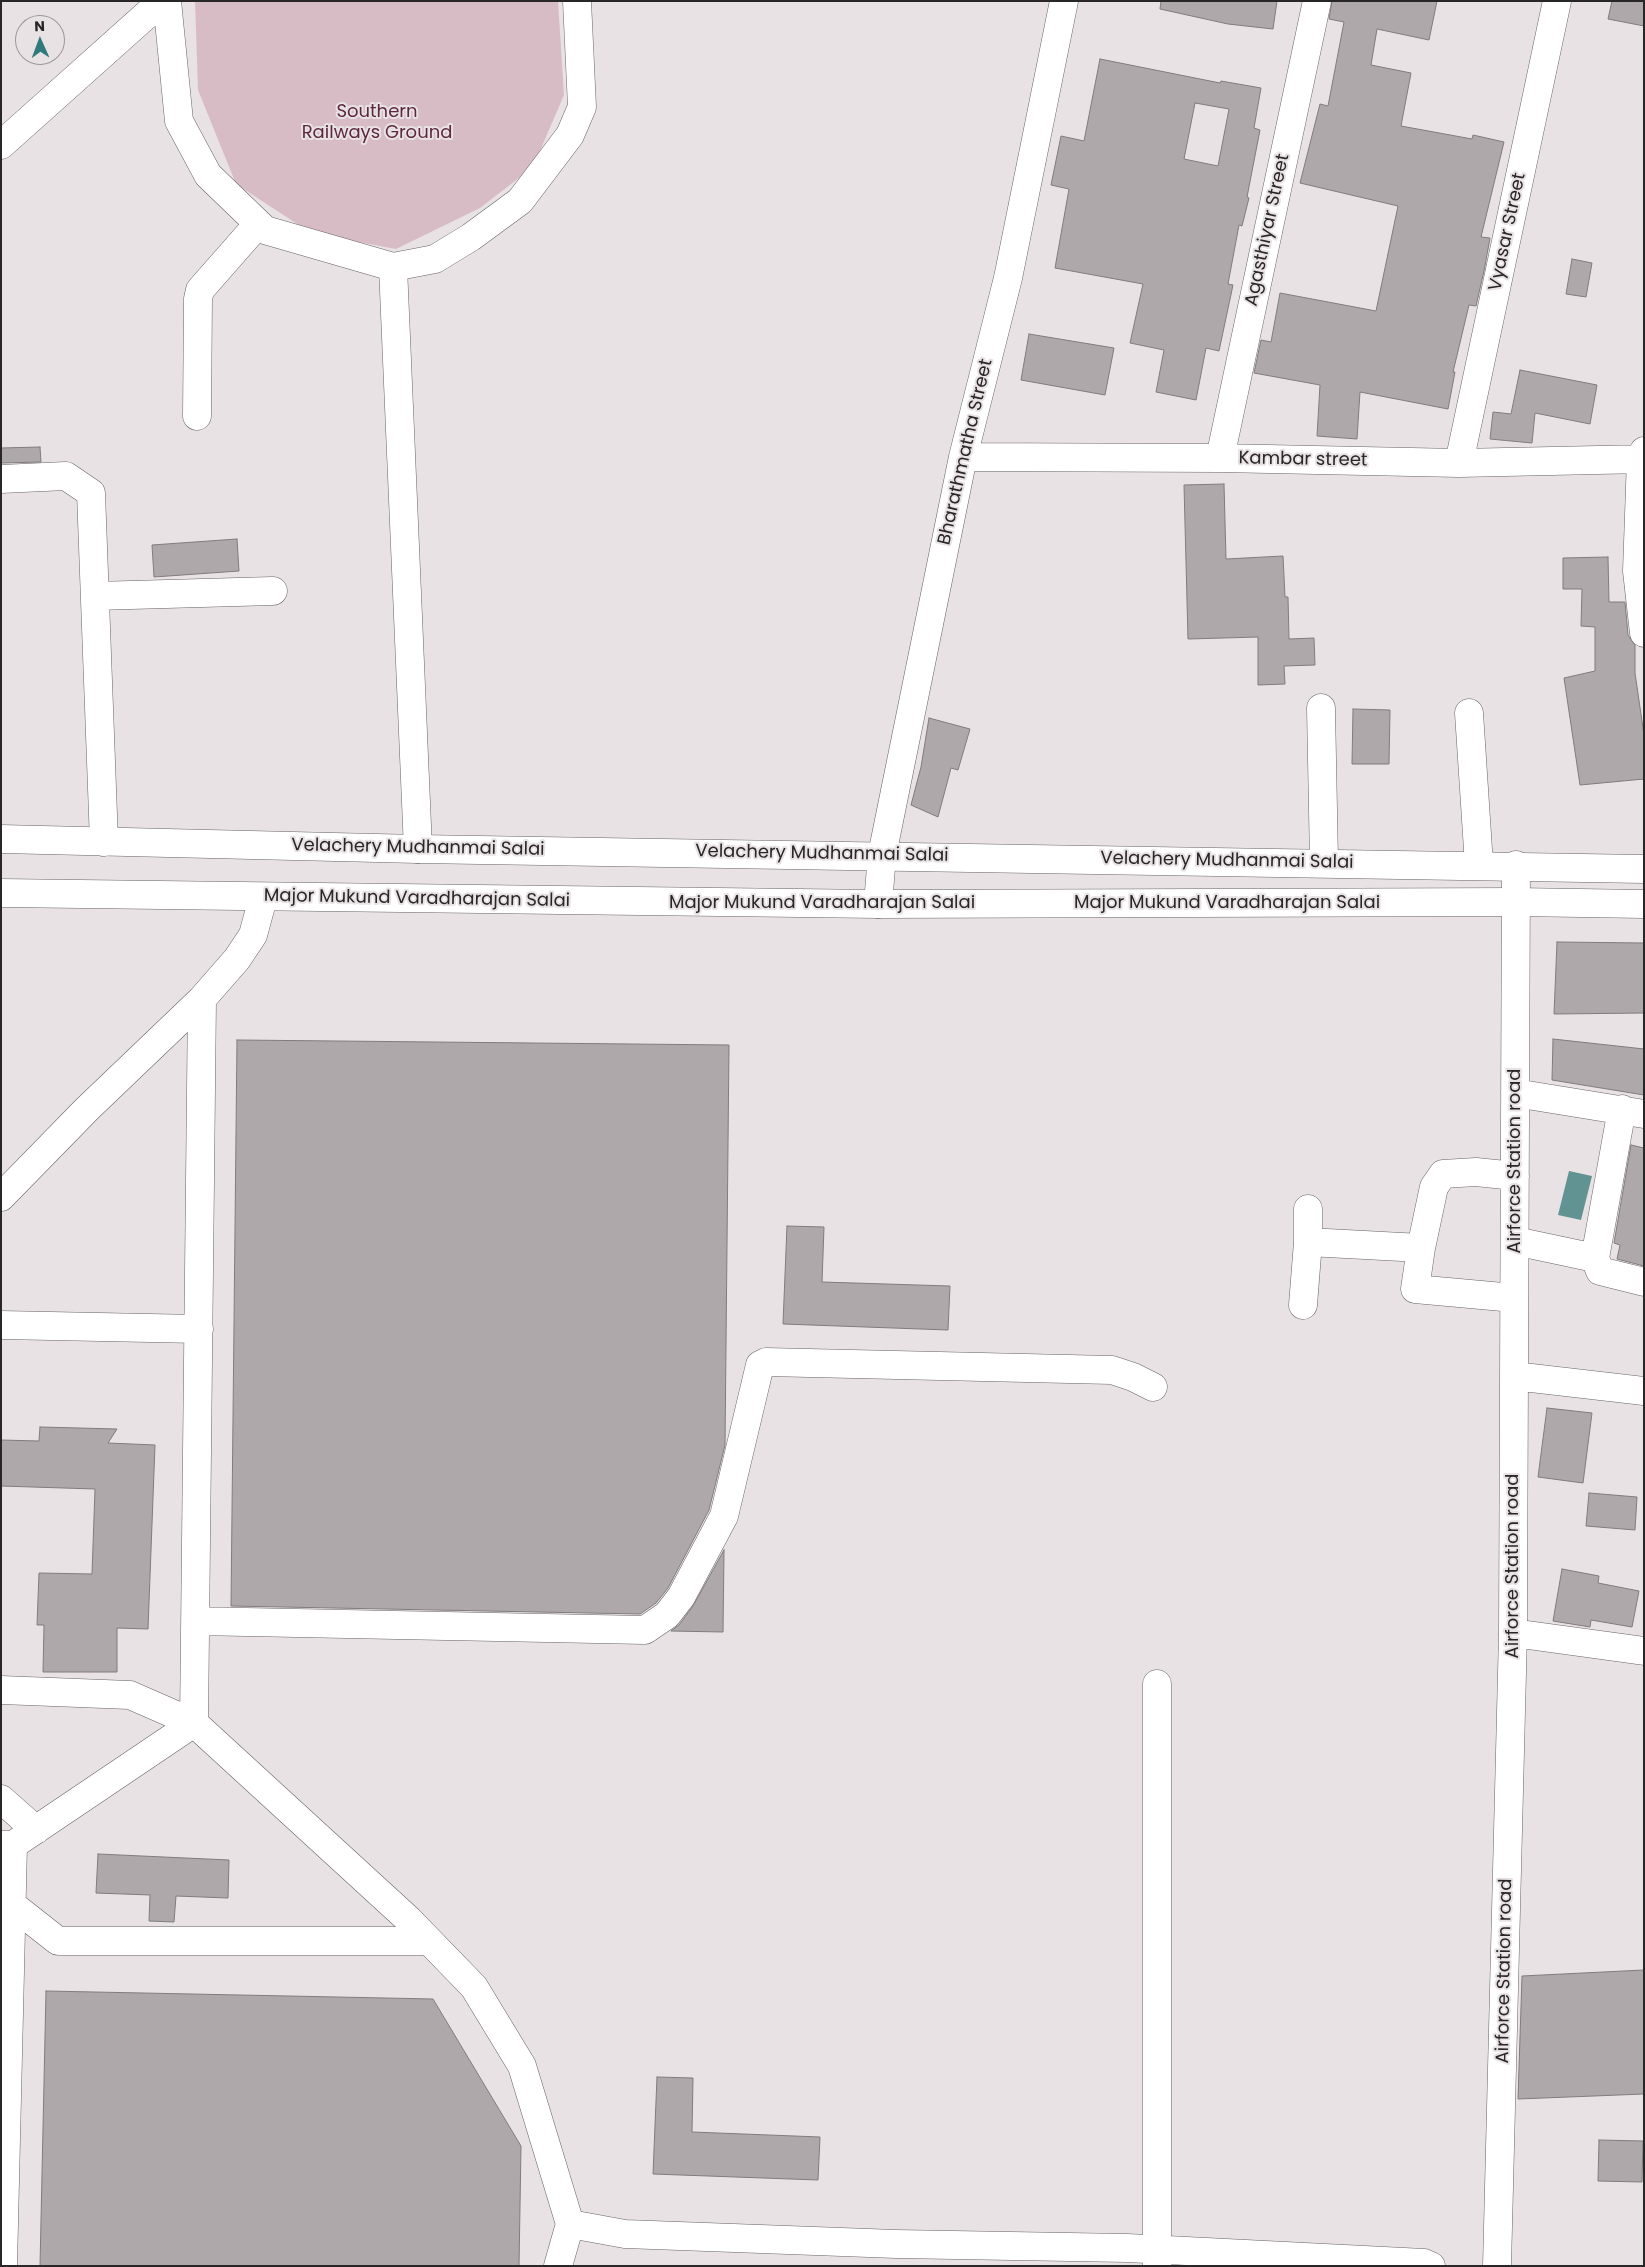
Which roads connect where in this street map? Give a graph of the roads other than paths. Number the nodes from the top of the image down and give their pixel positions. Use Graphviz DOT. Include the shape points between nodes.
graph roads {
  1 [pos="162,1"];
  2 [pos="167,1"];
  3 [pos="577,1"];
  4 [pos="1064,1"];
  5 [pos="1317,1"];
  6 [pos="1557,1"];
  7 [pos="1,145"];
  8 [pos="258,224"];
  9 [pos="393,267"];
  10 [pos="197,416"];
  11 [pos="963,456"];
  12 [pos="1643,456"];
  13 [pos="1220,458"];
  14 [pos="1459,463"];
  15 [pos="1,479"];
  16 [pos="273,591"];
  17 [pos="95,596"];
  18 [pos="1644,633"];
  19 [pos="1321,708"];
  20 [pos="1469,713"];
  21 [pos="1,839"];
  22 [pos="104,842"];
  23 [pos="418,849"];
  24 [pos="882,855"];
  25 [pos="1324,862"];
  26 [pos="1479,865"];
  27 [pos="1516,865"];
  28 [pos="1644,869"];
  29 [pos="1,893"];
  30 [pos="263,898"];
  31 [pos="1516,902"];
  32 [pos="878,904"];
  33 [pos="1644,904"];
  34 [pos="202,999"];
  35 [pos="1515,1093"];
  36 [pos="1633,1111"];
  37 [pos="1515,1176"];
  38 [pos="1,1196"];
  39 [pos="1308,1209"];
  40 [pos="1515,1241"];
  41 [pos="1308,1242"];
  42 [pos="1422,1248"];
  43 [pos="1595,1258"];
  44 [pos="1644,1282"];
  45 [pos="1514,1298"];
  46 [pos="1303,1305"];
  47 [pos="1,1325"];
  48 [pos="198,1329"];
  49 [pos="1514,1376"];
  50 [pos="1153,1387"];
  51 [pos="1644,1391"];
  52 [pos="196,1621"];
  53 [pos="1513,1633"];
  54 [pos="1644,1651"];
  55 [pos="1157,1684"];
  56 [pos="1,1690"];
  57 [pos="194,1723"];
  58 [pos="1,1799"];
  59 [pos="36,1830"];
  60 [pos="7,1845"];
  61 [pos="11,1904"];
  62 [pos="429,1941"];
  63 [pos="570,2224"];
  64 [pos="1158,2257"];
  65 [pos="3,2266"];
  66 [pos="558,2266"];
  67 [pos="1431,2266"];
  68 [pos="1497,2266"];
  1 -- 7 [label="street"];
  2 -- 8 [label="street" via="179,121 208,175"];
  3 -- 9 [label="street" via="582,107 570,135 520,201 435,259"];
  4 -- 11 [label="street, Bharathmatha Street" via="1008,278"];
  5 -- 13 [label="street, Agasthiyar Street"];
  6 -- 14 [label="street, Vyasar Street"];
  8 -- 9 [label="street" via="265,230"];
  8 -- 10 [label="street" via="200,290"];
  9 -- 23 [label="street"];
  11 -- 13 [label="street, Kambar street"];
  11 -- 24 [label="street, Bharathmatha Street"];
  12 -- 14 [label="street, Kambar street"];
  12 -- 18 [label="street" via="1637,571"];
  13 -- 14 [label="street, Kambar street"];
  15 -- 17 [label="street" via="66,476 91,493"];
  16 -- 17 [label="street"];
  17 -- 22 [label="street"];
  19 -- 25 [label="street"];
  20 -- 26 [label="street"];
  21 -- 22 [label="street, Velachery Mudhanmai Salai"];
  22 -- 23 [label="street, Velachery Mudhanmai Salai"];
  23 -- 24 [label="street, Velachery Mudhanmai Salai"];
  24 -- 25 [label="street, Velachery Mudhanmai Salai"];
  24 -- 32 [label="street, Bharathmatha Street"];
  25 -- 26 [label="street, Velachery Mudhanmai Salai"];
  26 -- 27 [label="street, Velachery Mudhanmai Salai"];
  27 -- 28 [label="street, Velachery Mudhanmai Salai"];
  27 -- 31 [label="street, Airforce Station road"];
  29 -- 30 [label="street, Major Mukund Varadharajan Salai"];
  30 -- 32 [label="street, Major Mukund Varadharajan Salai"];
  30 -- 34 [label="street" via="253,935"];
  31 -- 32 [label="street, Major Mukund Varadharajan Salai"];
  31 -- 33 [label="street, Major Mukund Varadharajan Salai"];
  31 -- 35 [label="street, Airforce Station road"];
  34 -- 38 [label="street"];
  34 -- 48 [label="street"];
  35 -- 36 [label="street"];
  35 -- 37 [label="street, Airforce Station road"];
  36 -- 43 [label="street"];
  37 -- 40 [label="street, Airforce Station road"];
  37 -- 42 [label="street" via="1476,1172 1443,1174 1434,1186"];
  39 -- 41 [label="street"];
  40 -- 43 [label="street"];
  40 -- 45 [label="street, Airforce Station road"];
  41 -- 42 [label="street"];
  41 -- 46 [label="street"];
  42 -- 45 [label="street" via="1415,1290"];
  43 -- 44 [label="street" via="1600,1272"];
  45 -- 49 [label="street, Airforce Station road"];
  47 -- 48 [label="street"];
  48 -- 52 [label="street"];
  49 -- 51 [label="street"];
  49 -- 53 [label="street, Airforce Station road"];
  50 -- 52 [label="street" via="1112,1370 766,1362 760,1365 724,1516 681,1597 667,1615 645,1630"];
  52 -- 57 [label="street"];
  53 -- 54 [label="street"];
  53 -- 68 [label="street, Airforce Station road"];
  55 -- 64 [label="street"];
  56 -- 57 [label="street" via="130,1695"];
  57 -- 59 [label="street"];
  57 -- 62 [label="street"];
  58 -- 59 [label="street"];
  59 -- 60 [label="street"];
  60 -- 61 [label="street"];
  61 -- 62 [label="street" via="58,1941"];
  61 -- 65 [label="street"];
  62 -- 63 [label="street" via="474,1987 522,2066"];
  63 -- 64 [label="street" via="625,2234"];
  63 -- 66 [label="street"];
  64 -- 67 [label="street" via="1424,2263"];
}
